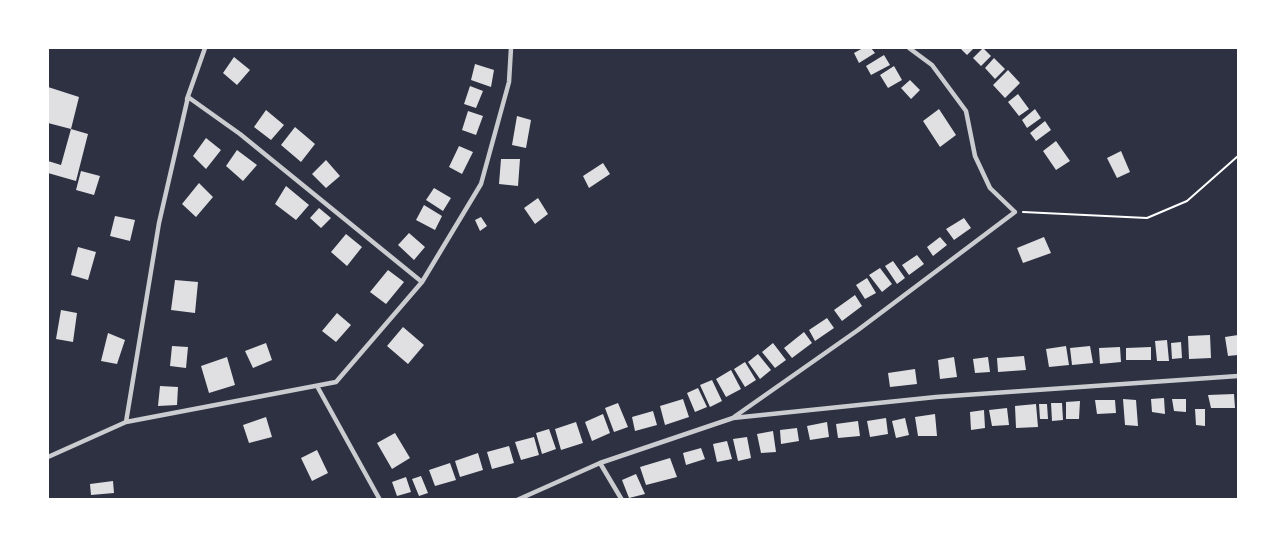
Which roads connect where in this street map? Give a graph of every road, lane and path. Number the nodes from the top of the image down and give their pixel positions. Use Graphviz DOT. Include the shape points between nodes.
graph roads {
  1 [pos="205,48"];
  2 [pos="511,48"];
  3 [pos="909,48"];
  4 [pos="188,97"];
  5 [pos="1238,156"];
  6 [pos="1015,212"];
  7 [pos="422,282"];
  8 [pos="1238,376"];
  9 [pos="317,386"];
  10 [pos="733,418"];
  11 [pos="126,422"];
  12 [pos="48,457"];
  13 [pos="600,463"];
  14 [pos="380,500"];
  15 [pos="517,500"];
  16 [pos="622,500"];
  1 -- 4 [label="street"];
  2 -- 7 [label="street" via="508,82 481,184"];
  3 -- 6 [label="street" via="932,65 966,112 975,156 990,188"];
  4 -- 7 [label="street" via="240,134"];
  4 -- 11 [label="street" via="159,223"];
  5 -- 6 [label="path" via="1188,201 1147,218"];
  6 -- 10 [label="street" via="858,330"];
  7 -- 9 [label="street" via="336,382"];
  8 -- 10 [label="street" via="936,397"];
  9 -- 11 [label="street"];
  9 -- 14 [label="street"];
  10 -- 13 [label="street"];
  11 -- 12 [label="street"];
  13 -- 15 [label="street"];
  13 -- 16 [label="street"];
}
